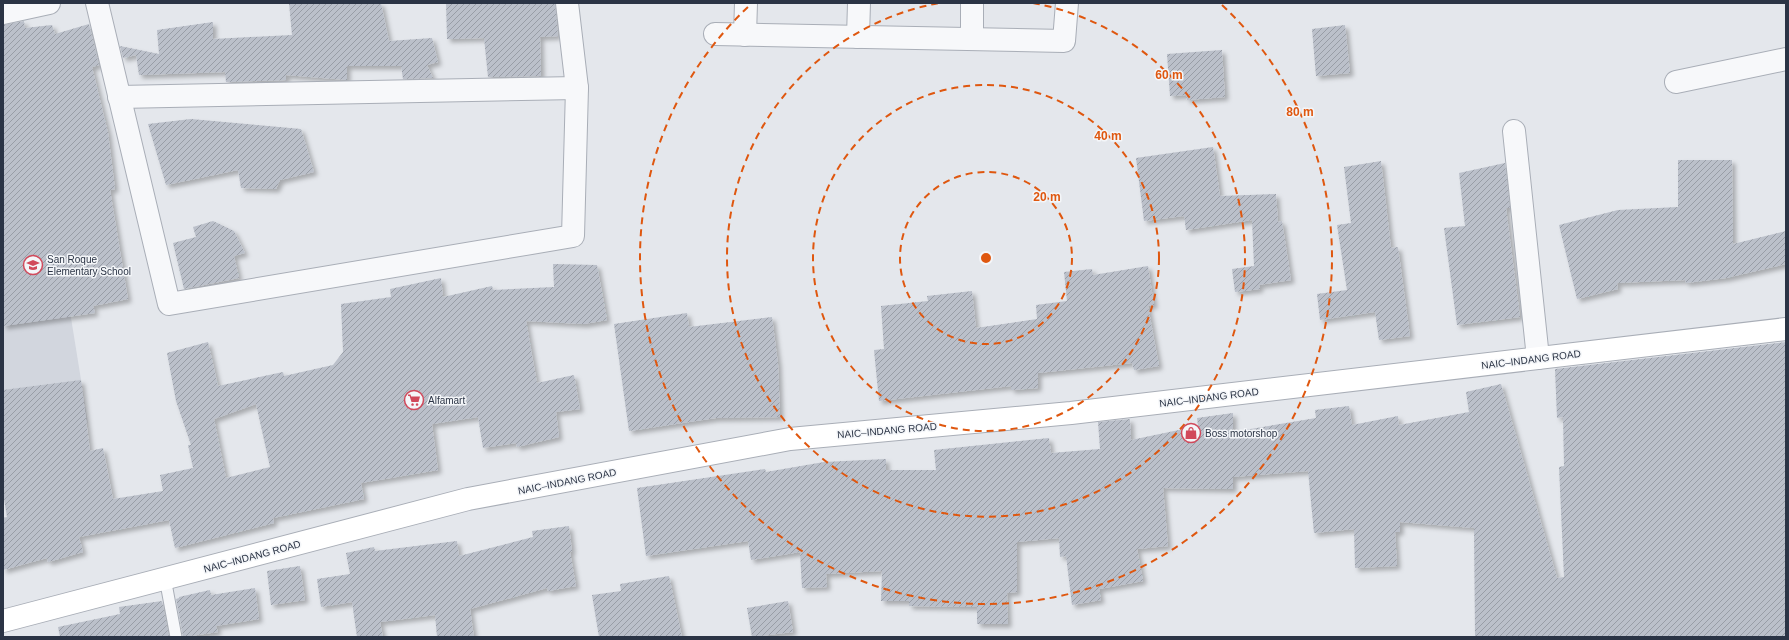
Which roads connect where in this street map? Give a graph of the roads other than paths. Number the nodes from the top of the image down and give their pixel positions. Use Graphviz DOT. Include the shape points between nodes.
graph roads {
  1 [pos="49,3"];
  2 [pos="97,3"];
  3 [pos="567,3"];
  4 [pos="746,3"];
  5 [pos="859,3"];
  6 [pos="972,3"];
  7 [pos="1067,3"];
  8 [pos="3,13"];
  9 [pos="715,34"];
  10 [pos="745,34"];
  11 [pos="858,37"];
  12 [pos="972,39"];
  13 [pos="1786,59"];
  14 [pos="1676,82"];
  15 [pos="577,88"];
  16 [pos="119,97"];
  17 [pos="1514,131"];
  18 [pos="1786,329"];
  19 [pos="1538,358"];
  20 [pos="165,578"];
  21 [pos="3,620"];
  22 [pos="176,637"];
  1 -- 8 [label="street"];
  2 -- 16 [label="street"];
  3 -- 15 [label="street"];
  4 -- 10 [label="street"];
  5 -- 11 [label="street"];
  6 -- 12 [label="street"];
  7 -- 12 [label="street" via="1064,41"];
  9 -- 10 [label="street"];
  10 -- 11 [label="street"];
  11 -- 12 [label="street"];
  13 -- 14 [label="street"];
  15 -- 16 [label="street"];
  15 -- 16 [label="street" via="573,236 169,304"];
  17 -- 19 [label="street"];
  18 -- 19 [label="main road, NAIC–INDANG ROAD"];
  19 -- 20 [label="main road, NAIC–INDANG ROAD" via="1071,413 790,439 468,499"];
  20 -- 21 [label="main road, NAIC–INDANG ROAD"];
  20 -- 22 [label="lane"];
}
